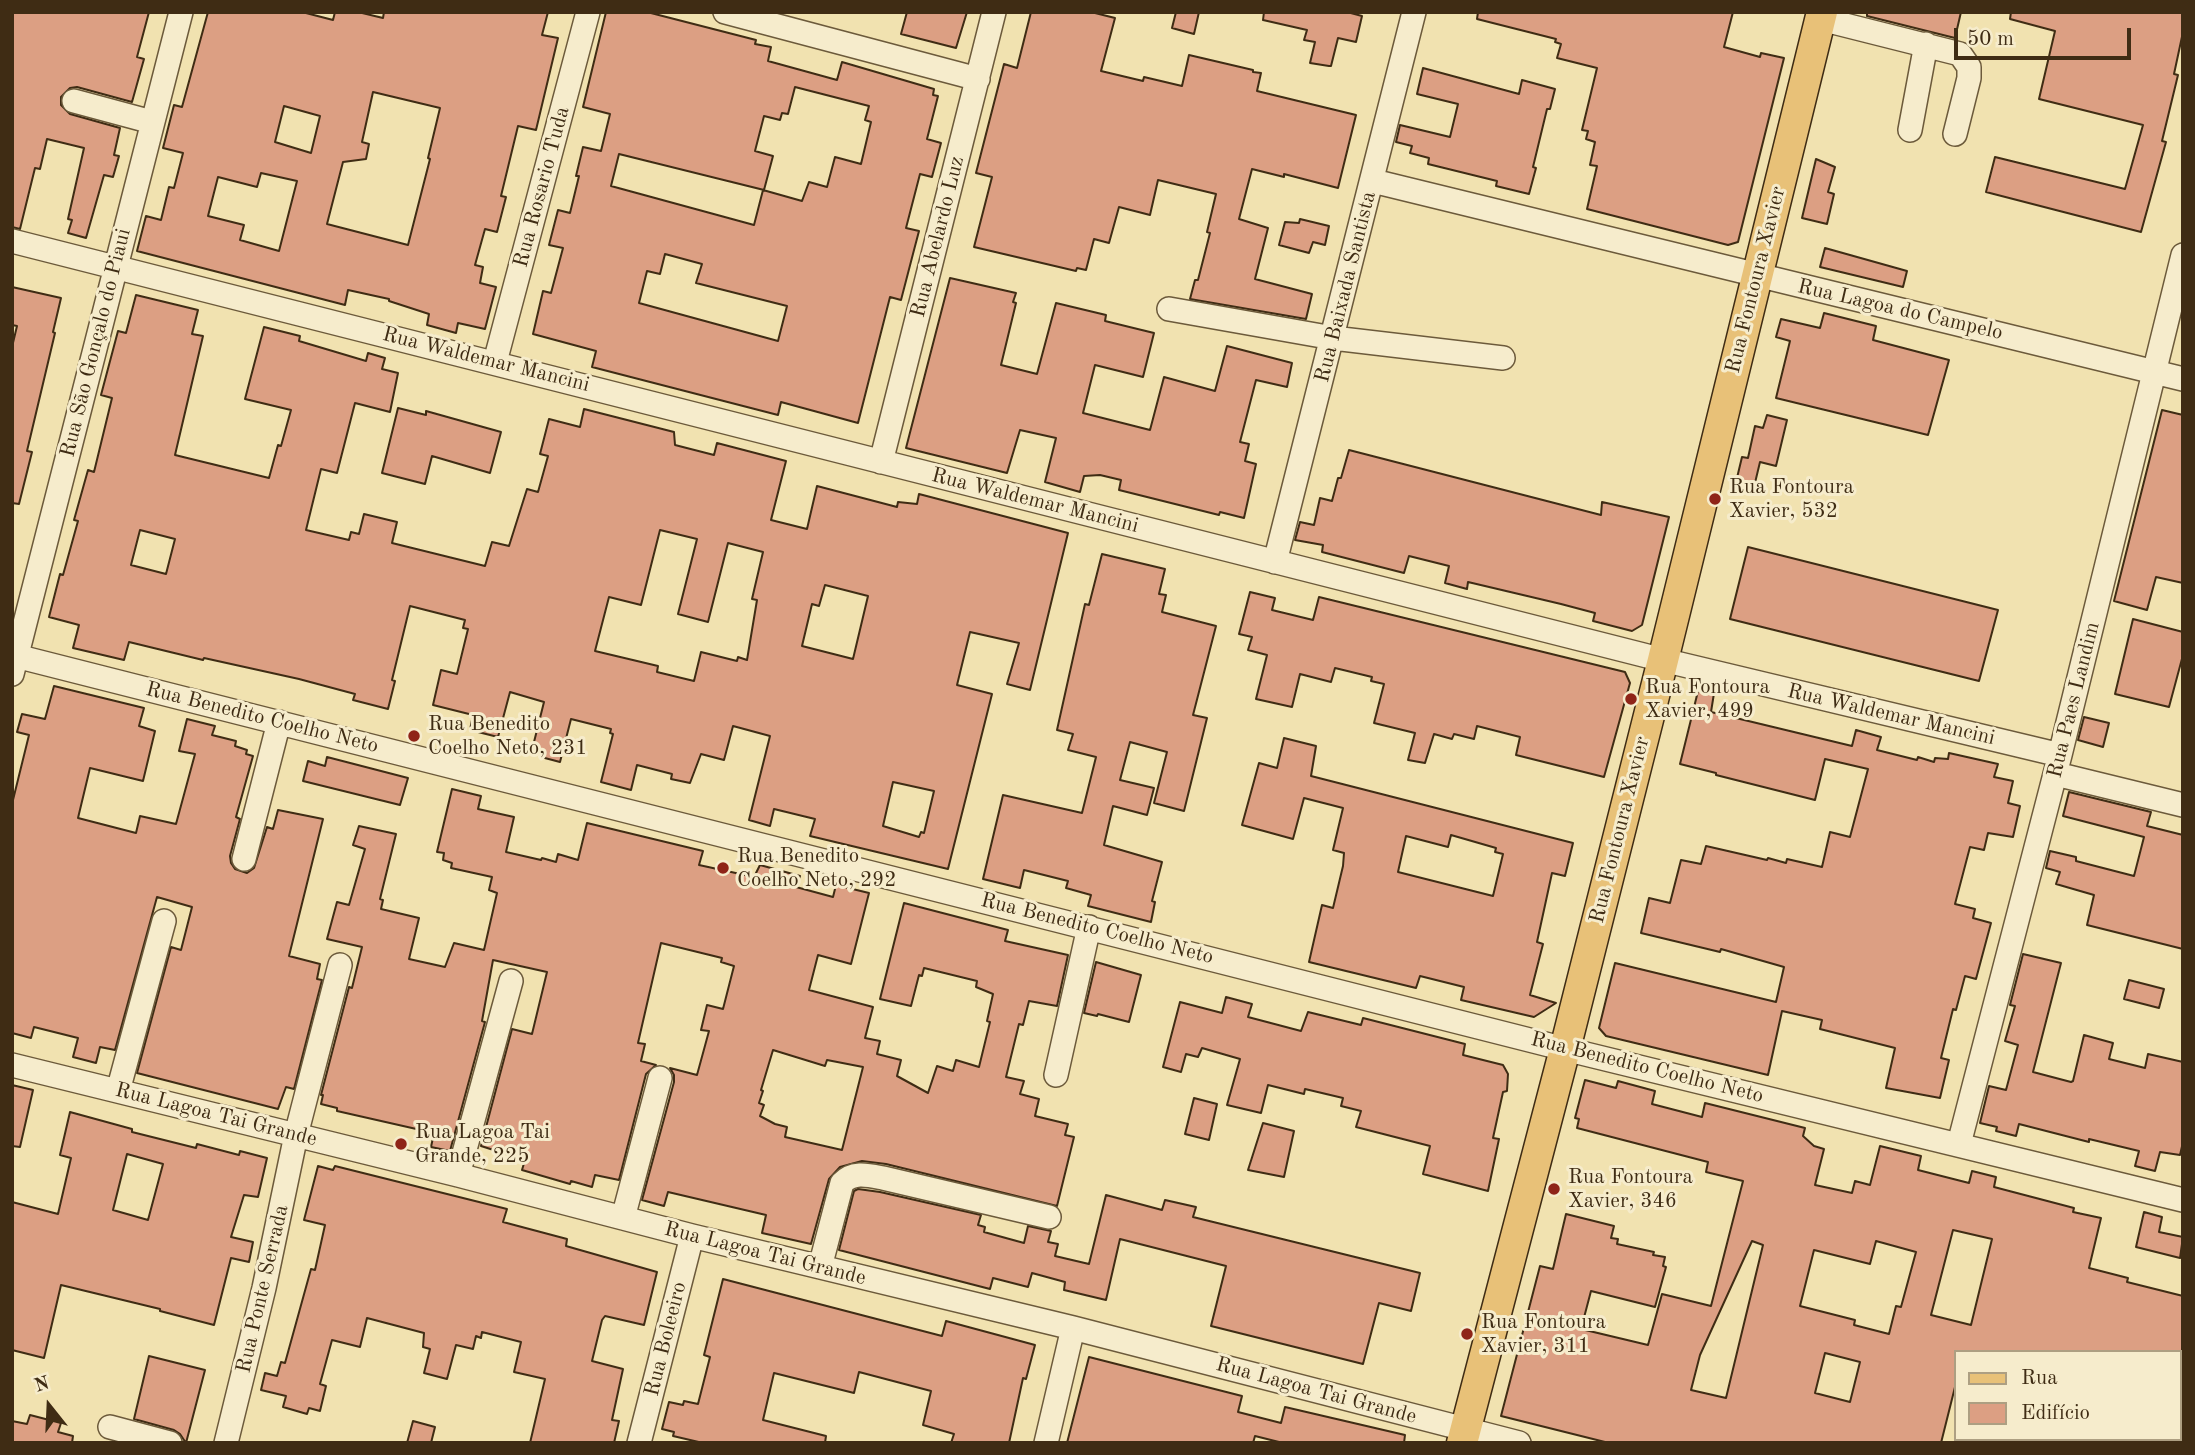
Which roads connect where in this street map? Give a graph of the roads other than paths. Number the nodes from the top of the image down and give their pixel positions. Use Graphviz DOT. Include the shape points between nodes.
graph roads {
  1 [pos="181,12"];
  2 [pos="588,12"];
  3 [pos="725,12"];
  4 [pos="994,12"];
  5 [pos="1414,12"];
  6 [pos="1821,16"];
  7 [pos="1926,44"];
  8 [pos="978,79"];
  9 [pos="74,101"];
  10 [pos="152,122"];
  11 [pos="1910,130"];
  12 [pos="1955,134"];
  13 [pos="1373,181"];
  14 [pos="12,241"];
  15 [pos="2183,255"];
  16 [pos="115,266"];
  17 [pos="1756,276"];
  18 [pos="1170,309"];
  19 [pos="1333,338"];
  20 [pos="1503,358"];
  21 [pos="495,362"];
  22 [pos="2155,372"];
  23 [pos="2183,379"];
  24 [pos="881,462"];
  25 [pos="1275,562"];
  26 [pos="1663,660"];
  27 [pos="14,662"];
  28 [pos="279,722"];
  29 [pos="2058,764"];
  30 [pos="2183,805"];
  31 [pos="244,859"];
  32 [pos="164,921"];
  33 [pos="1089,927"];
  34 [pos="340,965"];
  35 [pos="512,981"];
  36 [pos="1565,1049"];
  37 [pos="12,1065"];
  38 [pos="1056,1074"];
  39 [pos="660,1078"];
  40 [pos="118,1091"];
  41 [pos="296,1135"];
  42 [pos="1959,1144"];
  43 [pos="458,1175"];
  44 [pos="2183,1200"];
  45 [pos="1049,1217"];
  46 [pos="623,1218"];
  47 [pos="692,1236"];
  48 [pos="820,1267"];
  49 [pos="1073,1328"];
  50 [pos="110,1427"];
  51 [pos="1464,1436"];
  52 [pos="170,1443"];
  53 [pos="226,1443"];
  54 [pos="639,1443"];
  55 [pos="1046,1443"];
  56 [pos="1519,1443"];
  1 -- 10 [label="street, Rua São Gonçalo do Piaui"];
  2 -- 21 [label="street, Rua Rosario Tuda"];
  3 -- 8 [label="street"];
  4 -- 8 [label="street, Rua Abelardo Luz"];
  5 -- 13 [label="street, Rua Baixada Santista"];
  6 -- 7 [label="street"];
  6 -- 17 [label="main road, Rua Fontoura Xavier"];
  7 -- 11 [label="street"];
  7 -- 12 [label="street" via="1960,54 1969,68"];
  8 -- 24 [label="street, Rua Abelardo Luz"];
  9 -- 10 [label="street"];
  10 -- 16 [label="street, Rua São Gonçalo do Piaui"];
  13 -- 17 [label="street, Rua Lagoa do Campelo"];
  13 -- 19 [label="street, Rua Baixada Santista"];
  14 -- 16 [label="street, Rua Waldemar Mancini"];
  15 -- 22 [label="street, Rua Paes Landim"];
  16 -- 21 [label="street, Rua Waldemar Mancini"];
  16 -- 27 [label="street, Rua São Gonçalo do Piaui"];
  17 -- 22 [label="street, Rua Lagoa do Campelo"];
  17 -- 26 [label="main road, Rua Fontoura Xavier"];
  18 -- 19 [label="street"];
  19 -- 20 [label="street"];
  19 -- 25 [label="street, Rua Baixada Santista"];
  21 -- 24 [label="street, Rua Waldemar Mancini"];
  22 -- 23 [label="street, Rua Lagoa do Campelo"];
  22 -- 29 [label="street, Rua Paes Landim"];
  24 -- 25 [label="street, Rua Waldemar Mancini"];
  25 -- 26 [label="street, Rua Waldemar Mancini"];
  26 -- 29 [label="street, Rua Waldemar Mancini"];
  26 -- 36 [label="main road, Rua Fontoura Xavier"];
  27 -- 28 [label="street, Rua Benedito Coelho Neto"];
  28 -- 31 [label="street"];
  28 -- 33 [label="street, Rua Benedito Coelho Neto"];
  29 -- 30 [label="street, Rua Waldemar Mancini"];
  29 -- 42 [label="street, Rua Paes Landim"];
  32 -- 40 [label="street"];
  33 -- 36 [label="street, Rua Benedito Coelho Neto"];
  33 -- 38 [label="street"];
  34 -- 41 [label="street, Rua Ponte Serrada"];
  35 -- 43 [label="street"];
  36 -- 42 [label="street, Rua Benedito Coelho Neto"];
  36 -- 51 [label="main road, Rua Fontoura Xavier"];
  37 -- 40 [label="street, Rua Lagoa Tai Grande"];
  39 -- 46 [label="street"];
  40 -- 41 [label="street, Rua Lagoa Tai Grande"];
  41 -- 43 [label="street, Rua Lagoa Tai Grande"];
  41 -- 53 [label="street, Rua Ponte Serrada"];
  42 -- 44 [label="street, Rua Benedito Coelho Neto"];
  43 -- 46 [label="street, Rua Lagoa Tai Grande"];
  45 -- 48 [label="street" via="858,1175 842,1184"];
  46 -- 47 [label="street, Rua Lagoa Tai Grande"];
  47 -- 48 [label="street, Rua Lagoa Tai Grande"];
  47 -- 54 [label="street, Rua Boleeiro"];
  48 -- 49 [label="street, Rua Lagoa Tai Grande"];
  49 -- 51 [label="street, Rua Lagoa Tai Grande"];
  49 -- 55 [label="street"];
  50 -- 52 [label="street"];
  51 -- 56 [label="street, Rua Lagoa Tai Grande"];
}
